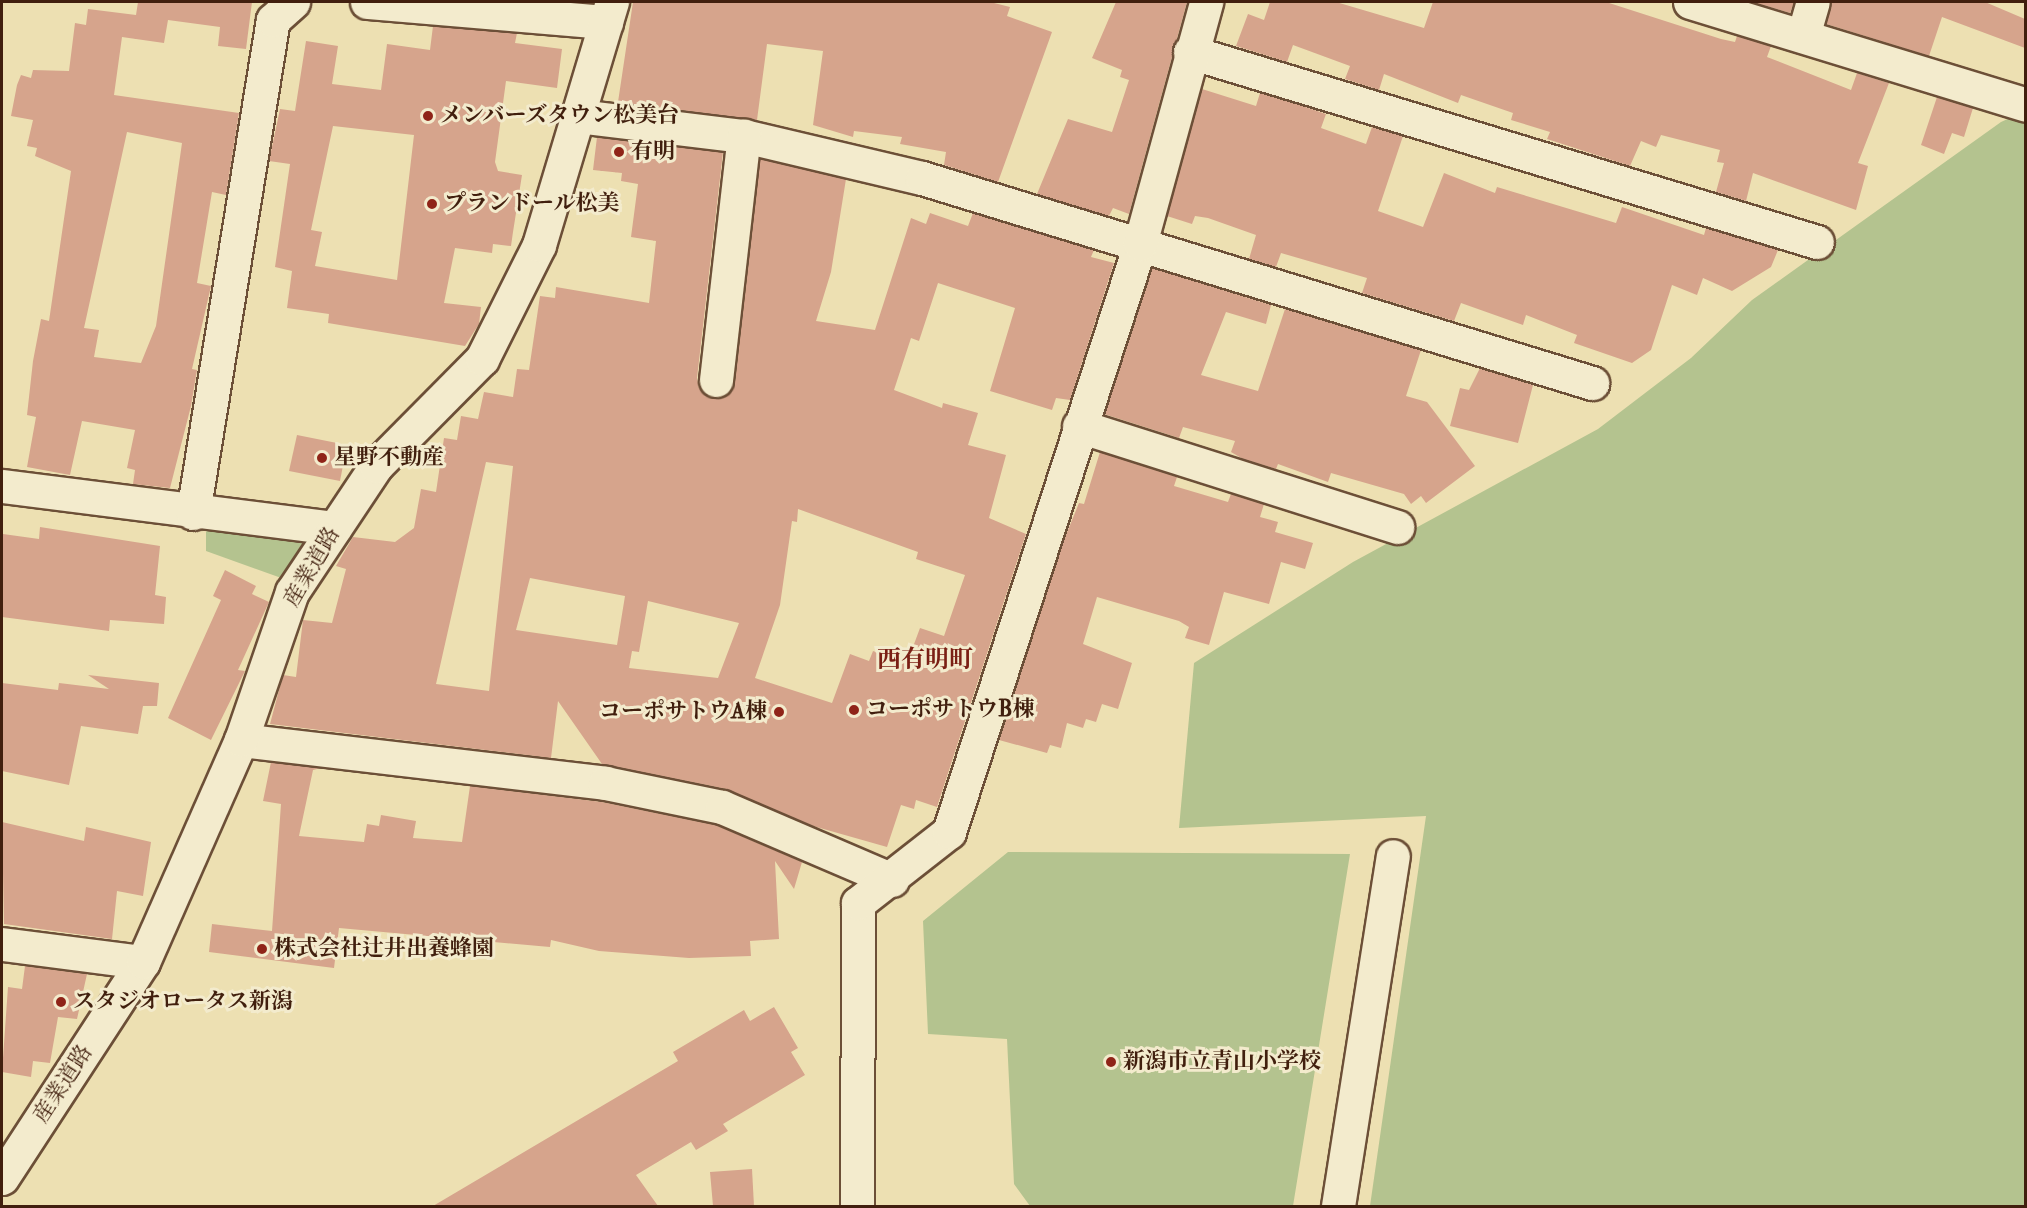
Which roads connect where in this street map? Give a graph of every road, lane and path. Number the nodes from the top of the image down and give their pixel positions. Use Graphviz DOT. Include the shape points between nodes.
graph roads {
  1 [pos="293,2"];
  2 [pos="367,2"];
  3 [pos="1206,2"];
  4 [pos="1690,2"];
  5 [pos="1813,2"];
  6 [pos="609,12"];
  7 [pos="1803,36"];
  8 [pos="1190,52"];
  9 [pos="2025,105"];
  10 [pos="578,116"];
  11 [pos="744,136"];
  12 [pos="1817,242"];
  13 [pos="1140,244"];
  14 [pos="716,380"];
  15 [pos="1592,383"];
  16 [pos="1079,426"];
  17 [pos="2,486"];
  18 [pos="194,513"];
  19 [pos="1397,527"];
  20 [pos="334,528"];
  21 [pos="241,740"];
  22 [pos="1393,856"];
  23 [pos="892,880"];
  24 [pos="2,944"];
  25 [pos="143,962"];
  26 [pos="2,1178"];
  27 [pos="857,1206"];
  28 [pos="1338,1206"];
  1 -- 18 [label="street" via="273,20"];
  2 -- 6 [label="street"];
  3 -- 8 [label="street"];
  4 -- 7 [label="street"];
  5 -- 7 [label="street"];
  6 -- 10 [label="street, 産業道路"];
  7 -- 9 [label="street"];
  8 -- 12 [label="street"];
  8 -- 13 [label="street"];
  10 -- 11 [label="street"];
  10 -- 20 [label="street, 産業道路" via="539,245 482,359 375,466"];
  11 -- 13 [label="street" via="922,178"];
  11 -- 14 [label="street"];
  13 -- 15 [label="street"];
  13 -- 16 [label="street"];
  16 -- 19 [label="street"];
  16 -- 23 [label="street" via="950,832"];
  17 -- 18 [label="street"];
  18 -- 20 [label="street"];
  20 -- 21 [label="street, 産業道路" via="292,592"];
  21 -- 23 [label="street" via="605,783 722,807"];
  21 -- 25 [label="street, 産業道路"];
  22 -- 28 [label="street"];
  23 -- 27 [label="street" via="858,903"];
  24 -- 25 [label="street"];
  25 -- 26 [label="street, 産業道路"];
}
